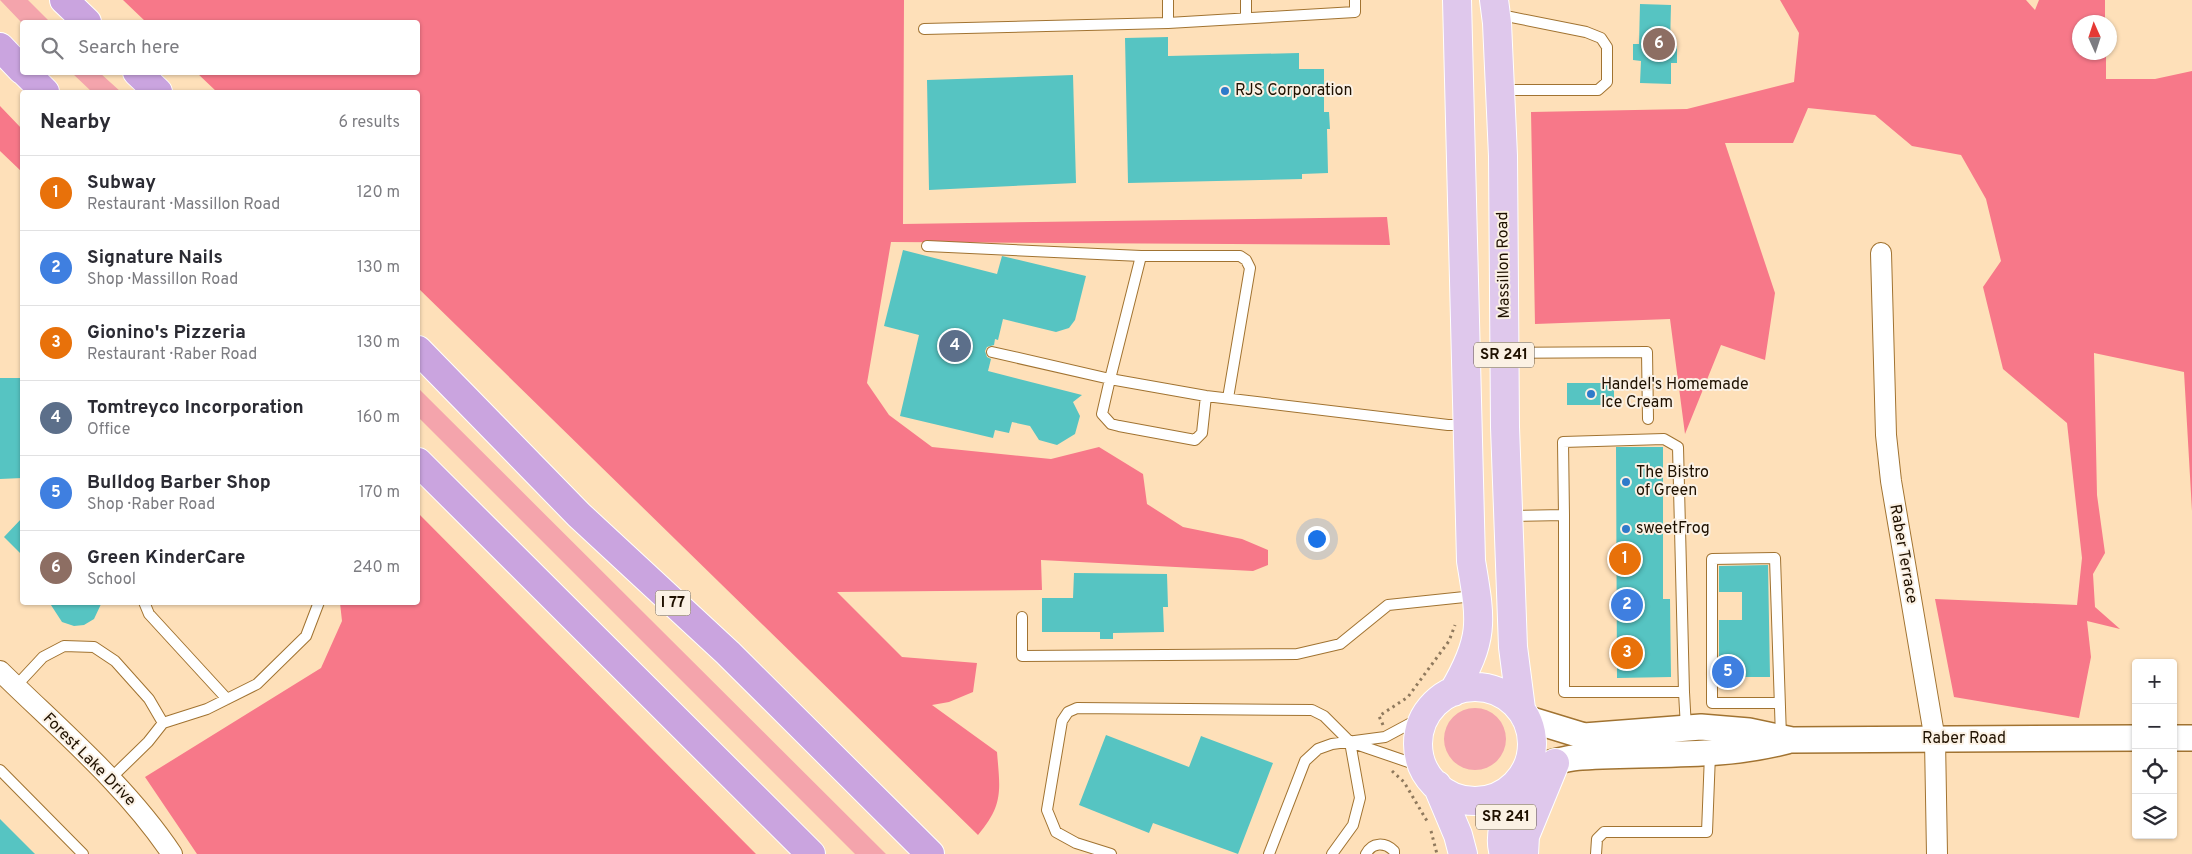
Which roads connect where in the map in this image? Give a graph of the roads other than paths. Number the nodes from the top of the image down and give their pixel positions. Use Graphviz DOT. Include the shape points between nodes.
graph roads {
  1 [pos="64,0"];
  2 [pos="1168,0"];
  3 [pos="1246,0"];
  4 [pos="1355,0"];
  5 [pos="1457,0"];
  6 [pos="1495,7"];
  7 [pos="1246,18"];
  8 [pos="85,20"];
  9 [pos="1168,23"];
  10 [pos="924,29"];
  11 [pos="0,47"];
  12 [pos="20,68"];
  13 [pos="28,75"];
  14 [pos="140,75"];
  15 [pos="43,90"];
  16 [pos="156,90"];
  17 [pos="1500,90"];
  18 [pos="927,246"];
  19 [pos="1881,253"];
  20 [pos="1141,256"];
  21 [pos="420,352"];
  22 [pos="992,352"];
  23 [pos="1504,353"];
  24 [pos="1110,380"];
  25 [pos="1206,396"];
  26 [pos="1228,398"];
  27 [pos="1648,419"];
  28 [pos="1468,425"];
  29 [pos="420,464"];
  30 [pos="1564,515"];
  31 [pos="1508,516"];
  32 [pos="1466,597"];
  33 [pos="145,605"];
  34 [pos="318,605"];
  35 [pos="1022,617"];
  36 [pos="0,671"];
  37 [pos="16,686"];
  38 [pos="1453,692"];
  39 [pos="1684,692"];
  40 [pos="227,699"];
  41 [pos="1778,703"];
  42 [pos="1523,713"];
  43 [pos="1426,715"];
  44 [pos="163,723"];
  45 [pos="1686,728"];
  46 [pos="2132,738"];
  47 [pos="2177,738"];
  48 [pos="2192,738"];
  49 [pos="1787,739"];
  50 [pos="1935,740"];
  51 [pos="1350,742"];
  52 [pos="1710,754"];
  53 [pos="1556,763"];
  54 [pos="0,770"];
  55 [pos="1522,775"];
  56 [pos="1430,776"];
  57 [pos="110,779"];
  58 [pos="921,845"];
  59 [pos="83,854"];
  60 [pos="172,854"];
  61 [pos="810,854"];
  62 [pos="936,854"];
  63 [pos="1111,854"];
  64 [pos="1269,854"];
  65 [pos="1332,854"];
  66 [pos="1366,854"];
  67 [pos="1394,854"];
  68 [pos="1463,854"];
  69 [pos="1504,854"];
  70 [pos="1524,854"];
  71 [pos="1596,854"];
  72 [pos="1937,854"];
  1 -- 8 [label="highway"];
  2 -- 9 [label="lane"];
  3 -- 7 [label="lane"];
  4 -- 7 [label="lane" via="1355,12"];
  5 -- 28 [label="main road"];
  6 -- 17 [label="main road, Massillon Road / SR 241"];
  6 -- 17 [label="lane" via="1586,32 1601,38 1608,47 1607,82 1598,90"];
  7 -- 9 [label="lane"];
  9 -- 10 [label="lane"];
  11 -- 12 [label="highway"];
  13 -- 15 [label="highway"];
  14 -- 16 [label="highway"];
  17 -- 23 [label="main road, Massillon Road / SR 241"];
  18 -- 20 [label="lane"];
  19 -- 50 [label="street, Raber Terrace" via="1884,410 1891,481"];
  20 -- 24 [label="lane"];
  20 -- 26 [label="lane" via="1240,256 1246,260 1250,268"];
  21 -- 58 [label="highway, I 77" via="579,515 728,653"];
  22 -- 24 [label="lane"];
  23 -- 27 [label="lane" via="1647,352"];
  23 -- 31 [label="main road, Massillon Road / SR 241"];
  24 -- 25 [label="lane"];
  24 -- 25 [label="lane" via="1102,414 1110,424 1191,440 1201,436"];
  25 -- 26 [label="lane"];
  26 -- 28 [label="lane"];
  28 -- 32 [label="main road" via="1471,561"];
  29 -- 61 [label="highway"];
  30 -- 31 [label="lane"];
  30 -- 39 [label="lane" via="1564,692"];
  30 -- 39 [label="lane" via="1563,442 1664,439 1678,446"];
  31 -- 42 [label="main road, Massillon Road / SR 241" via="1513,648"];
  32 -- 35 [label="lane" via="1388,606 1340,644 1297,654 1022,656"];
  32 -- 38 [label="main road" via="1480,615 1478,638 1467,668"];
  33 -- 40 [label="lane" via="149,614"];
  34 -- 40 [label="lane" via="306,636 257,684"];
  36 -- 37 [label="street, Forest Lake Drive"];
  37 -- 44 [label="lane" via="43,657 64,646 94,647 115,661 149,699"];
  37 -- 57 [label="street, Forest Lake Drive"];
  38 -- 42 [label="main road" via="1470,687 1488,689 1506,696"];
  38 -- 43 [label="main road" via="1437,701"];
  39 -- 45 [label="lane"];
  40 -- 44 [label="lane"];
  41 -- 41 [label="lane" via="1775,558 1712,558 1712,703"];
  41 -- 49 [label="lane"];
  42 -- 45 [label="street, Raber Road" via="1584,736"];
  42 -- 55 [label="main road" via="1530,726 1533,745"];
  43 -- 51 [label="lane" via="1387,736"];
  43 -- 56 [label="main road" via="1418,750"];
  44 -- 57 [label="lane"];
  45 -- 49 [label="street, Raber Road" via="1749,731"];
  46 -- 50 [label="street, Raber Road"];
  47 -- 48 [label="street"];
  49 -- 50 [label="street, Raber Road"];
  49 -- 52 [label="street, Raber Road" via="1754,750"];
  50 -- 72 [label="street, Raber Terrace"];
  51 -- 56 [label="lane" via="1386,754"];
  51 -- 63 [label="lane" via="1324,716 1312,710 1077,708 1068,712 1062,721 1047,810 1056,832 1076,843"];
  51 -- 64 [label="lane" via="1318,750 1305,761"];
  51 -- 65 [label="lane" via="1360,798 1353,825"];
  52 -- 53 [label="street, Raber Road" via="1580,757"];
  52 -- 71 [label="lane" via="1707,832 1604,832 1597,839"];
  53 -- 55 [label="street, Raber Road"];
  53 -- 70 [label="main road" via="1525,836"];
  54 -- 59 [label="lane"];
  55 -- 56 [label="main road" via="1504,793 1486,800 1467,801 1448,795"];
  55 -- 69 [label="main road, SR 241" via="1507,816 1502,847"];
  56 -- 68 [label="main road" via="1458,835"];
  57 -- 60 [label="street, Forest Lake Drive" via="154,827"];
  58 -- 62 [label="highway"];
  66 -- 67 [label="lane" via="1369,848 1378,844 1388,845"];
}
